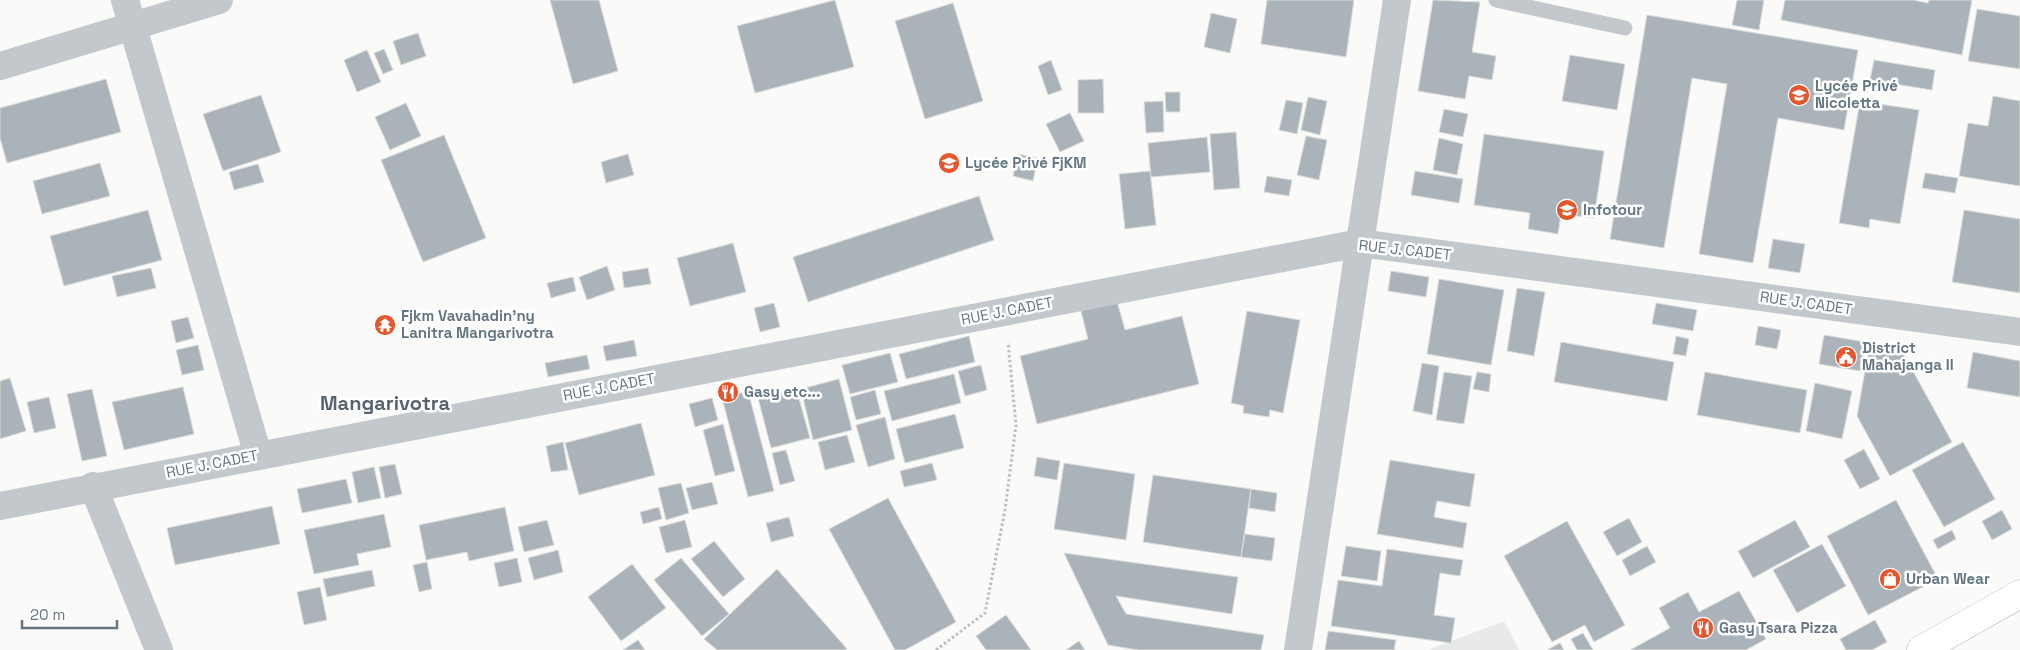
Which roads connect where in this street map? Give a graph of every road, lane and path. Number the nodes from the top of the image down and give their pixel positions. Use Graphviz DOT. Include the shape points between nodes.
graph roads {
  1 [pos="125,0"];
  2 [pos="219,0"];
  3 [pos="1397,0"];
  4 [pos="1496,0"];
  5 [pos="131,26"];
  6 [pos="1625,28"];
  7 [pos="0,66"];
  8 [pos="1360,243"];
  9 [pos="1005,312"];
  10 [pos="2020,332"];
  11 [pos="258,455"];
  12 [pos="93,486"];
  13 [pos="0,506"];
  14 [pos="2020,594"];
  15 [pos="159,650"];
  16 [pos="936,650"];
  17 [pos="1298,650"];
  18 [pos="1921,650"];
  1 -- 5 [label="street"];
  2 -- 5 [label="street"];
  3 -- 8 [label="street"];
  4 -- 6 [label="lane"];
  5 -- 7 [label="street"];
  5 -- 11 [label="street"];
  8 -- 9 [label="street, RUE J. CADET"];
  8 -- 10 [label="street, RUE J. CADET"];
  8 -- 17 [label="street"];
  9 -- 11 [label="street, RUE J. CADET"];
  9 -- 16 [label="path" via="1016,425 1005,510 985,613"];
  11 -- 12 [label="street, RUE J. CADET"];
  12 -- 13 [label="street, RUE J. CADET"];
  12 -- 15 [label="street"];
  14 -- 18 [label="main road"];
}
